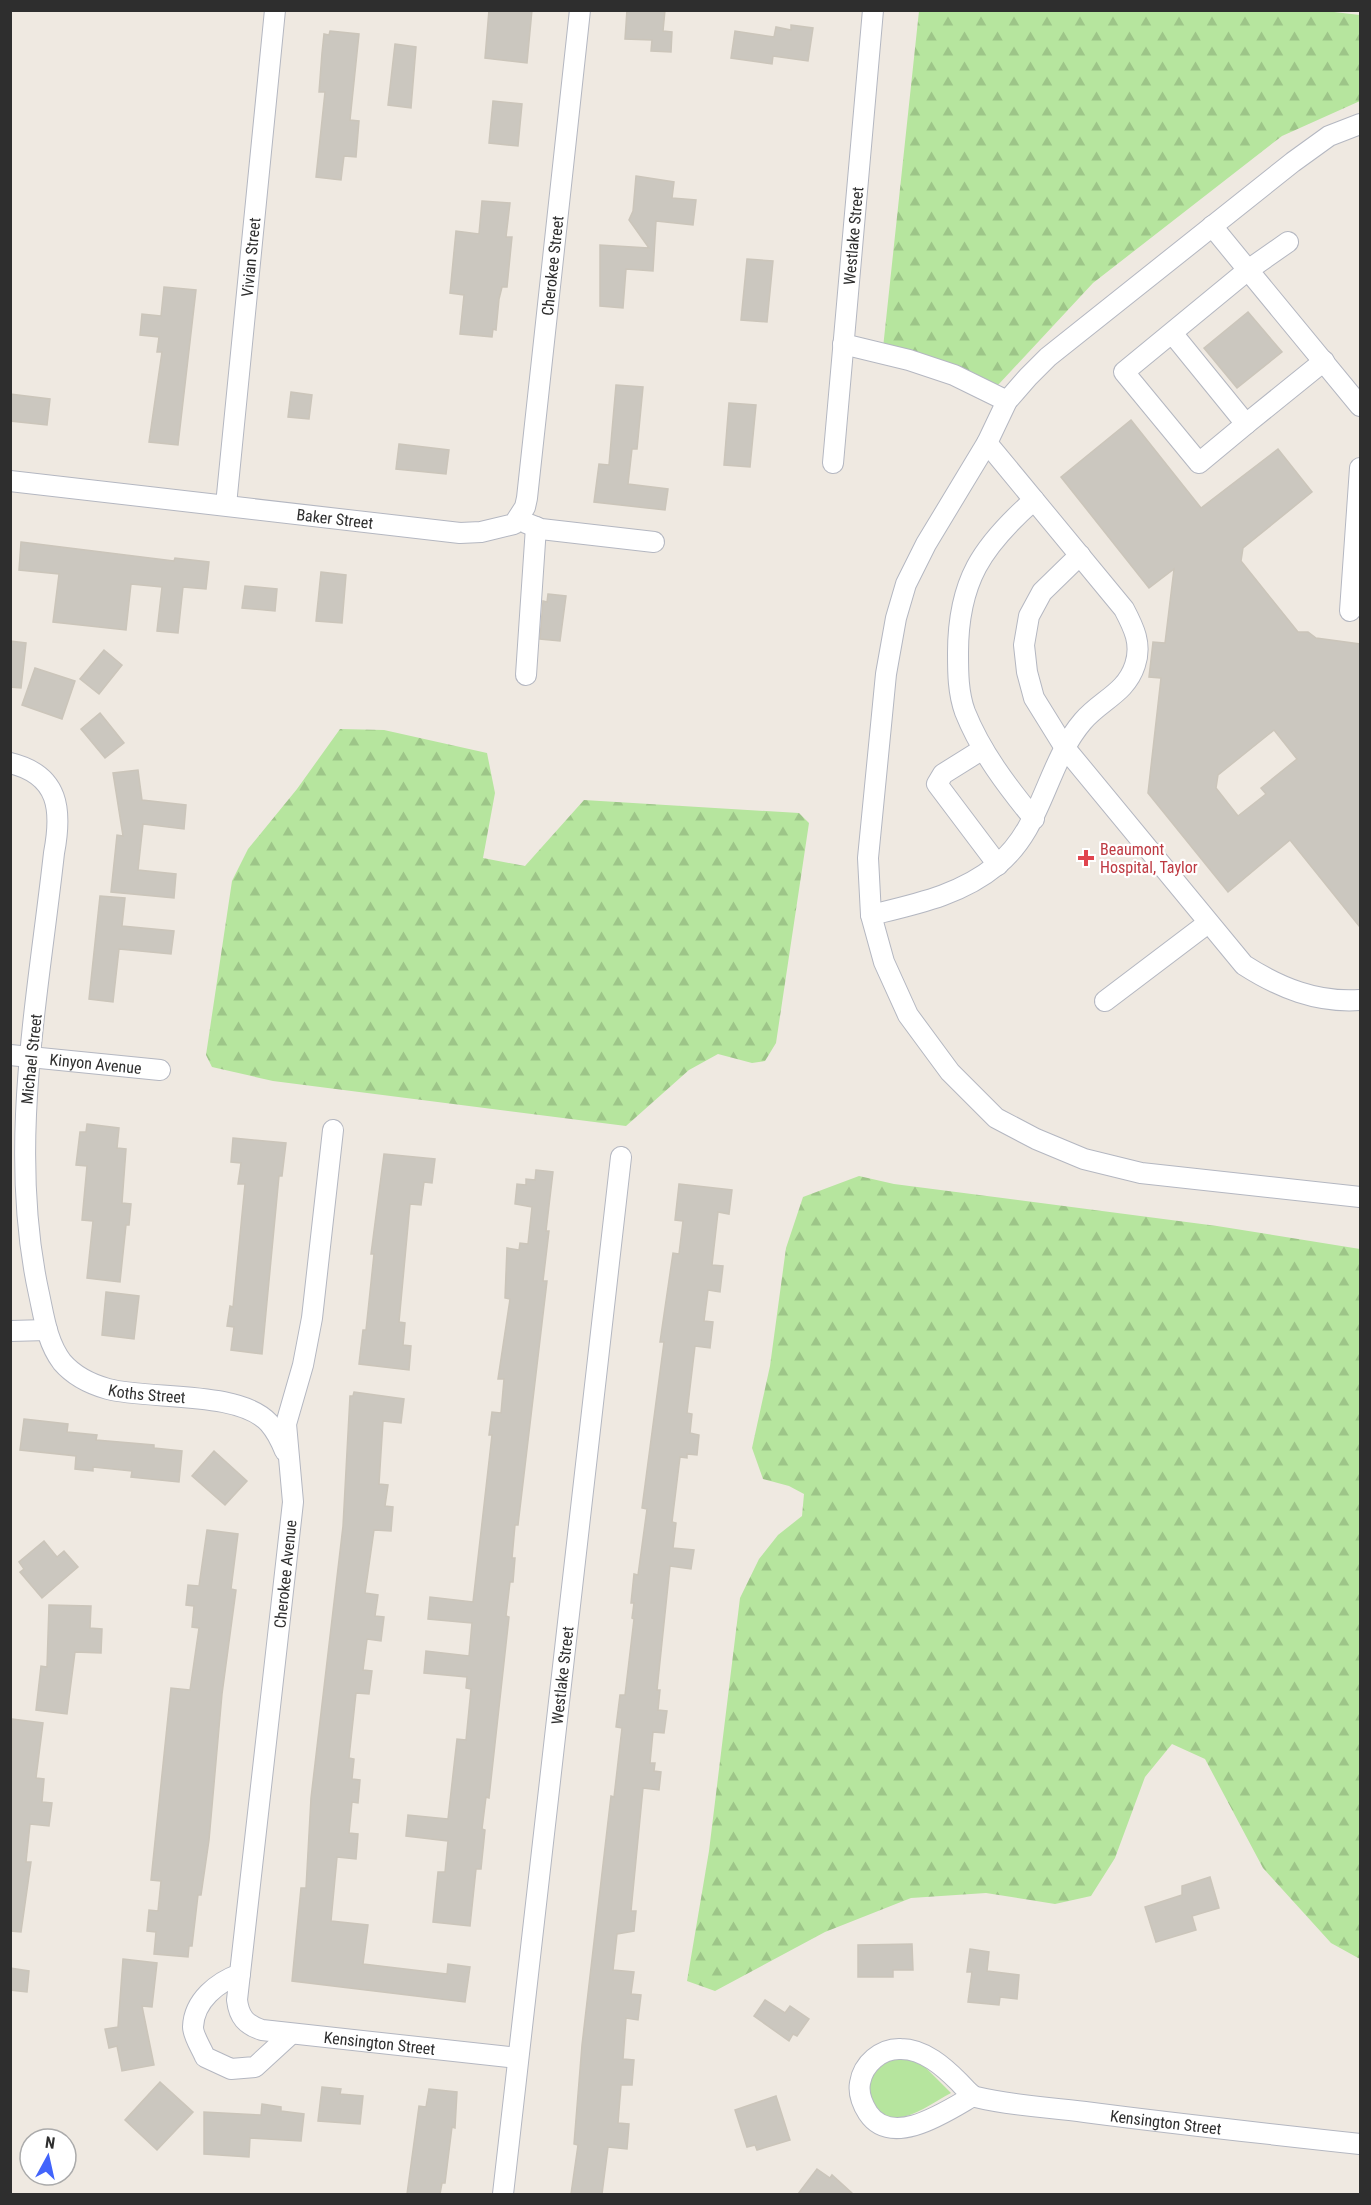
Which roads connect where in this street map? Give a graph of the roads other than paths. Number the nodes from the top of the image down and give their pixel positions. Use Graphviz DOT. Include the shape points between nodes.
graph roads {
  1 [pos="275,10"];
  2 [pos="580,10"];
  3 [pos="873,10"];
  4 [pos="1360,124"];
  5 [pos="1212,226"];
  6 [pos="1288,242"];
  7 [pos="1248,270"];
  8 [pos="1172,333"];
  9 [pos="843,344"];
  10 [pos="1324,361"];
  11 [pos="1007,401"];
  12 [pos="1360,406"];
  13 [pos="1246,424"];
  14 [pos="987,443"];
  15 [pos="833,463"];
  16 [pos="1360,468"];
  17 [pos="10,481"];
  18 [pos="1034,500"];
  19 [pos="226,505"];
  20 [pos="518,519"];
  21 [pos="537,527"];
  22 [pos="654,542"];
  23 [pos="1080,555"];
  24 [pos="1350,611"];
  25 [pos="526,675"];
  26 [pos="1065,748"];
  27 [pos="983,749"];
  28 [pos="10,763"];
  29 [pos="1034,819"];
  30 [pos="998,865"];
  31 [pos="871,915"];
  32 [pos="1208,923"];
  33 [pos="1360,1000"];
  34 [pos="1105,1001"];
  35 [pos="10,1054"];
  36 [pos="31,1057"];
  37 [pos="160,1070"];
  38 [pos="333,1130"];
  39 [pos="621,1157"];
  40 [pos="1360,1197"];
  41 [pos="46,1330"];
  42 [pos="10,1331"];
  43 [pos="287,1456"];
  44 [pos="240,1974"];
  45 [pos="244,2020"];
  46 [pos="291,2034"];
  47 [pos="518,2058"];
  48 [pos="974,2096"];
  49 [pos="1360,2144"];
  50 [pos="503,2194"];
  1 -- 19 [label="street, Vivian Street"];
  2 -- 20 [label="street, Cherokee Street" via="527,498"];
  3 -- 9 [label="street, Westlake Street"];
  4 -- 5 [label="street" via="1329,136"];
  5 -- 7 [label="street"];
  5 -- 11 [label="street" via="1048,357"];
  6 -- 7 [label="street"];
  7 -- 8 [label="street"];
  7 -- 10 [label="street"];
  8 -- 13 [label="street"];
  8 -- 13 [label="street" via="1124,372 1199,463"];
  9 -- 11 [label="street" via="954,375"];
  9 -- 15 [label="street, Westlake Street"];
  10 -- 12 [label="street"];
  10 -- 13 [label="street"];
  11 -- 14 [label="street"];
  14 -- 18 [label="street"];
  14 -- 31 [label="street" via="926,544 906,584 896,618 886,674 868,858"];
  16 -- 24 [label="street"];
  17 -- 19 [label="street, Baker Street"];
  18 -- 23 [label="street"];
  18 -- 27 [label="street" via="991,544 972,574 961,605 958,679 964,710"];
  19 -- 20 [label="street, Baker Street" via="460,533 502,528"];
  20 -- 21 [label="street"];
  21 -- 22 [label="street"];
  21 -- 25 [label="street"];
  23 -- 26 [label="street" via="1042,592 1029,616 1024,645 1034,698"];
  23 -- 26 [label="street" via="1124,609 1139,646 1125,687 1084,720"];
  26 -- 29 [label="street"];
  26 -- 32 [label="street"];
  27 -- 29 [label="street"];
  27 -- 30 [label="street" via="943,774 937,784"];
  28 -- 36 [label="street, Michael Street" via="33,771 50,789 60,822"];
  29 -- 30 [label="street" via="1017,846"];
  30 -- 31 [label="street" via="961,890"];
  31 -- 40 [label="street" via="884,962 908,1015 950,1072 996,1118 1084,1160 1141,1173"];
  32 -- 33 [label="street" via="1244,965 1273,983 1307,996 1342,1002"];
  32 -- 34 [label="street"];
  35 -- 36 [label="street, Kinyon Avenue"];
  36 -- 37 [label="street, Kinyon Avenue"];
  36 -- 41 [label="street, Michael Street" via="24,1132 25,1193 33,1266"];
  38 -- 43 [label="street, Cherokee Avenue" via="312,1318 286,1424"];
  39 -- 47 [label="street, Westlake Street"];
  41 -- 42 [label="street"];
  41 -- 43 [label="street, Koths Street" via="62,1362 87,1382 109,1389 238,1406 268,1422"];
  43 -- 44 [label="street, Cherokee Avenue" via="293,1502"];
  44 -- 45 [label="street, Cherokee Avenue" via="237,2000"];
  44 -- 46 [label="street" via="219,1982 199,2006 193,2028 205,2057 231,2069 255,2067"];
  45 -- 46 [label="street, Kensington Street" via="262,2030"];
  46 -- 47 [label="street, Kensington Street"];
  47 -- 50 [label="street, Westlake Street"];
  48 -- 48 [label="street" via="932,2059 900,2049 872,2060 863,2070 859,2086 862,2104 873,2121 894,2129 914,2126"];
  48 -- 49 [label="street, Kensington Street"];
}
